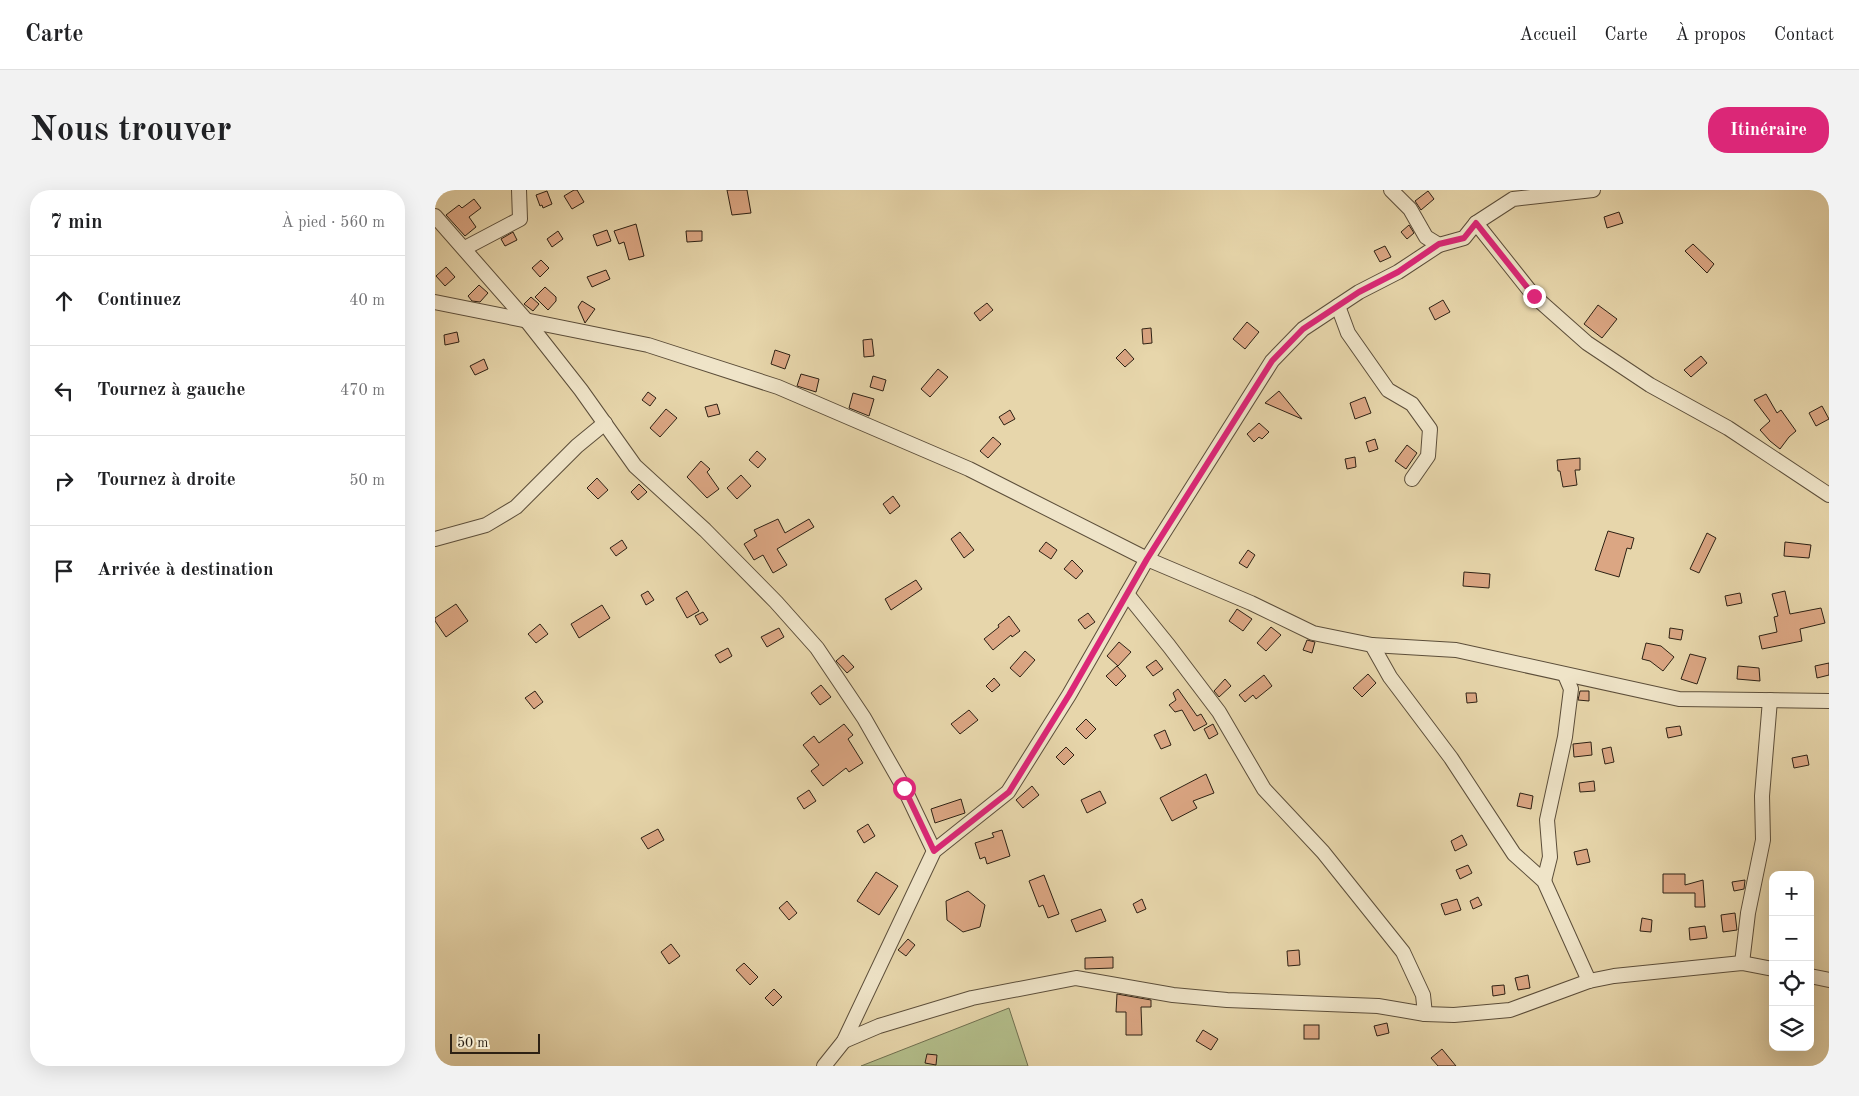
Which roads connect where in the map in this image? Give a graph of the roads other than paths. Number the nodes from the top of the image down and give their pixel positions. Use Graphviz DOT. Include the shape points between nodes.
graph roads {
  1 [pos="519,190"];
  2 [pos="1391,190"];
  3 [pos="1593,190"];
  4 [pos="435,216"];
  5 [pos="1476,223"];
  6 [pos="1439,244"];
  7 [pos="465,248"];
  8 [pos="435,302"];
  9 [pos="1338,306"];
  10 [pos="526,320"];
  11 [pos="605,423"];
  12 [pos="1412,479"];
  13 [pos="1829,495"];
  14 [pos="435,540"];
  15 [pos="1147,559"];
  16 [pos="1127,594"];
  17 [pos="1372,645"];
  18 [pos="1565,675"];
  19 [pos="1769,700"];
  20 [pos="1829,700"];
  21 [pos="934,851"];
  22 [pos="1544,881"];
  23 [pos="1742,963"];
  24 [pos="1769,968"];
  25 [pos="1814,977"];
  26 [pos="1829,980"];
  27 [pos="1589,981"];
  28 [pos="1425,1014"];
  29 [pos="844,1041"];
  30 [pos="824,1066"];
  1 -- 7 [label="street" via="520,219"];
  2 -- 6 [label="street" via="1410,209 1426,237"];
  3 -- 5 [label="street" via="1513,199"];
  4 -- 7 [label="street"];
  5 -- 6 [label="street" via="1464,238"];
  5 -- 13 [label="street" via="1534,296 1587,343 1650,385 1728,428"];
  6 -- 9 [label="street"];
  7 -- 10 [label="street"];
  8 -- 10 [label="street"];
  9 -- 12 [label="street" via="1348,333 1388,390 1412,404 1429,429 1427,456"];
  9 -- 15 [label="street" via="1303,329 1272,361"];
  10 -- 11 [label="street"];
  10 -- 15 [label="street" via="648,345 778,387 969,469"];
  11 -- 14 [label="street" via="577,446 517,507 486,525"];
  11 -- 21 [label="street" via="635,466 711,537 817,648 864,718 904,788"];
  15 -- 16 [label="street"];
  15 -- 17 [label="street" via="1313,633"];
  16 -- 21 [label="street" via="1009,792"];
  16 -- 28 [label="street" via="1219,712 1264,789 1323,852 1403,952 1423,995"];
  17 -- 18 [label="street" via="1456,650"];
  17 -- 22 [label="street" via="1390,677 1441,744 1514,854"];
  18 -- 19 [label="street" via="1679,699"];
  18 -- 22 [label="street" via="1571,689 1565,737 1547,820 1550,857"];
  19 -- 20 [label="street"];
  19 -- 23 [label="street" via="1762,796 1763,840 1748,913"];
  21 -- 29 [label="street"];
  22 -- 27 [label="street"];
  23 -- 24 [label="street"];
  23 -- 27 [label="street" via="1649,971"];
  25 -- 26 [label="street"];
  27 -- 28 [label="street" via="1510,1010"];
  28 -- 29 [label="street" via="1378,1006 1173,995 1077,978 972,998 879,1026"];
  29 -- 30 [label="street"];
}
